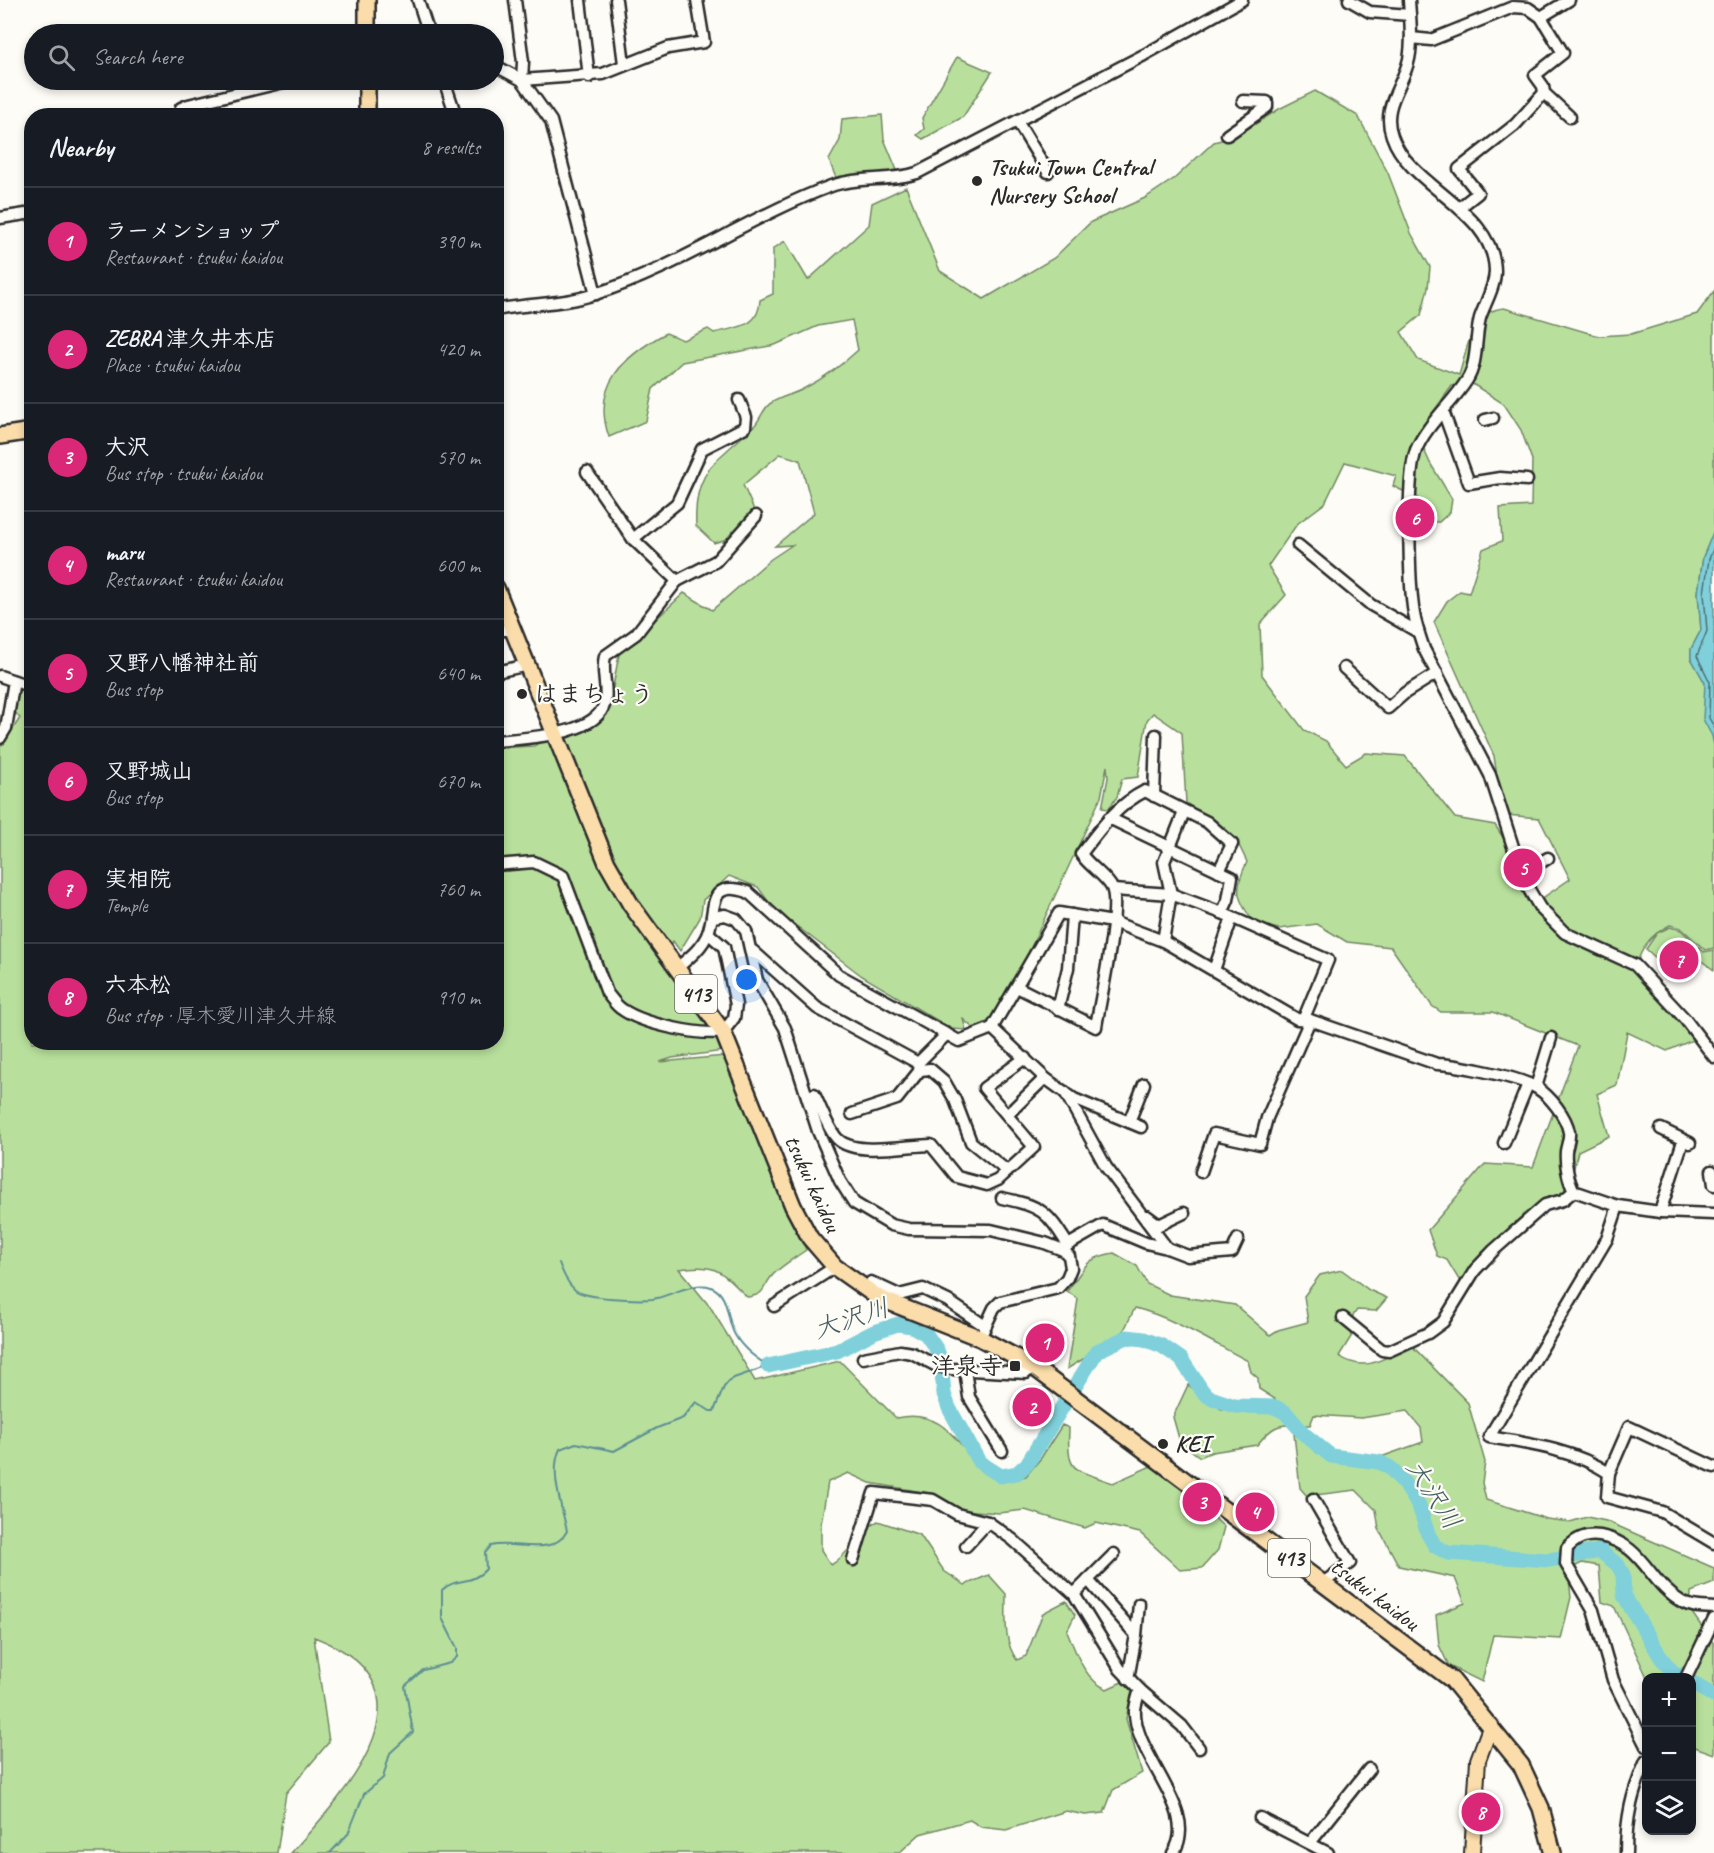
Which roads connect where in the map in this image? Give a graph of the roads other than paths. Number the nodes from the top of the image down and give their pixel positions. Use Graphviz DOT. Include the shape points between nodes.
graph roads {
  1 [pos="367,0"];
  2 [pos="418,0"];
  3 [pos="515,0"];
  4 [pos="580,0"];
  5 [pos="616,0"];
  6 [pos="698,0"];
  7 [pos="1242,0"];
  8 [pos="1350,0"];
  9 [pos="1409,0"];
  10 [pos="1569,0"];
  11 [pos="1410,15"];
  12 [pos="1540,17"];
  13 [pos="367,24"];
  14 [pos="426,24"];
  15 [pos="1411,38"];
  16 [pos="624,64"];
  17 [pos="504,70"];
  18 [pos="589,77"];
  19 [pos="522,80"];
  20 [pos="250,90"];
  21 [pos="367,90"];
  22 [pos="447,90"];
  23 [pos="1544,93"];
  24 [pos="1243,101"];
  25 [pos="181,108"];
  26 [pos="367,108"];
  27 [pos="453,108"];
  28 [pos="1570,117"];
  29 [pos="1017,121"];
  30 [pos="1227,135"];
  31 [pos="1048,172"];
  32 [pos="1459,207"];
  33 [pos="24,214"];
  34 [pos="0,218"];
  35 [pos="596,294"];
  36 [pos="504,309"];
  37 [pos="739,400"];
  38 [pos="1443,411"];
  39 [pos="24,433"];
  40 [pos="0,436"];
  41 [pos="587,472"];
  42 [pos="1527,480"];
  43 [pos="756,516"];
  44 [pos="633,539"];
  45 [pos="1298,545"];
  46 [pos="677,581"];
  47 [pos="504,607"];
  48 [pos="504,630"];
  49 [pos="514,630"];
  50 [pos="1418,632"];
  51 [pos="528,664"];
  52 [pos="1344,668"];
  53 [pos="504,670"];
  54 [pos="1437,673"];
  55 [pos="0,676"];
  56 [pos="14,681"];
  57 [pos="24,684"];
  58 [pos="555,733"];
  59 [pos="1156,735"];
  60 [pos="0,738"];
  61 [pos="504,740"];
  62 [pos="1154,796"];
  63 [pos="1184,812"];
  64 [pos="1109,818"];
  65 [pos="1169,846"];
  66 [pos="1548,858"];
  67 [pos="504,864"];
  68 [pos="1219,871"];
  69 [pos="1522,874"];
  70 [pos="1113,890"];
  71 [pos="1171,894"];
  72 [pos="1072,915"];
  73 [pos="1227,915"];
  74 [pos="713,917"];
  75 [pos="1113,922"];
  76 [pos="708,933"];
  77 [pos="1163,941"];
  78 [pos="753,951"];
  79 [pos="676,968"];
  80 [pos="1214,970"];
  81 [pos="1017,987"];
  82 [pos="1058,1009"];
  83 [pos="1307,1019"];
  84 [pos="992,1028"];
  85 [pos="723,1032"];
  86 [pos="947,1034"];
  87 [pos="1551,1038"];
  88 [pos="1714,1057"];
  89 [pos="1025,1058"];
  90 [pos="919,1066"];
  91 [pos="1045,1078"];
  92 [pos="1144,1084"];
  93 [pos="1532,1086"];
  94 [pos="1065,1092"];
  95 [pos="808,1096"];
  96 [pos="852,1114"];
  97 [pos="1008,1114"];
  98 [pos="1129,1122"];
  99 [pos="1141,1127"];
  100 [pos="1661,1129"];
  101 [pos="1504,1143"];
  102 [pos="1006,1171"];
  103 [pos="1712,1171"];
  104 [pos="1201,1172"];
  105 [pos="1714,1185"];
  106 [pos="1574,1191"];
  107 [pos="1002,1198"];
  108 [pos="1618,1206"];
  109 [pos="1137,1210"];
  110 [pos="1660,1212"];
  111 [pos="1184,1213"];
  112 [pos="1714,1214"];
  113 [pos="1238,1239"];
  114 [pos="1065,1248"];
  115 [pos="1167,1248"];
  116 [pos="835,1267"];
  117 [pos="871,1282"];
  118 [pos="774,1306"];
  119 [pos="1343,1318"];
  120 [pos="982,1332"];
  121 [pos="863,1358"];
  122 [pos="1032,1366"];
  123 [pos="965,1370"];
  124 [pos="1002,1452"];
  125 [pos="1714,1467"];
  126 [pos="1609,1473"];
  127 [pos="1313,1500"];
  128 [pos="988,1522"];
  129 [pos="1714,1543"];
  130 [pos="966,1546"];
  131 [pos="1114,1554"];
  132 [pos="853,1560"];
  133 [pos="1088,1580"];
  134 [pos="1323,1583"];
  135 [pos="1074,1594"];
  136 [pos="1139,1604"];
  137 [pos="1714,1608"];
  138 [pos="1714,1619"];
  139 [pos="1136,1635"];
  140 [pos="1688,1673"];
  141 [pos="1128,1678"];
  142 [pos="1140,1690"];
  143 [pos="1491,1725"];
  144 [pos="1642,1736"];
  145 [pos="1199,1748"];
  146 [pos="1369,1769"];
  147 [pos="1642,1772"];
  148 [pos="1260,1818"];
  149 [pos="1310,1843"];
  150 [pos="1173,1853"];
  151 [pos="1328,1853"];
  152 [pos="1472,1853"];
  153 [pos="1553,1853"];
  154 [pos="1626,1853"];
  1 -- 13 [label="highway"];
  2 -- 14 [label="street"];
  3 -- 19 [label="street"];
  4 -- 18 [label="street"];
  5 -- 16 [label="street"];
  6 -- 16 [label="street" via="704,42 668,48"];
  7 -- 29 [label="street"];
  8 -- 11 [label="street" via="1371,12"];
  9 -- 11 [label="street"];
  10 -- 12 [label="street"];
  11 -- 15 [label="street"];
  12 -- 15 [label="street" via="1528,8 1513,7 1431,40"];
  12 -- 23 [label="street" via="1563,53 1535,75"];
  15 -- 32 [label="street" via="1406,71 1388,113 1391,135 1407,162"];
  16 -- 18 [label="street"];
  17 -- 19 [label="street"];
  18 -- 19 [label="street"];
  19 -- 35 [label="street" via="551,121"];
  20 -- 25 [label="street"];
  21 -- 26 [label="highway"];
  22 -- 27 [label="street"];
  23 -- 28 [label="street"];
  23 -- 32 [label="street" via="1515,125 1459,169 1478,193"];
  24 -- 30 [label="street" via="1268,102 1267,108"];
  29 -- 31 [label="street"];
  29 -- 35 [label="street" via="902,178 873,178 814,193 704,249"];
  32 -- 38 [label="street" via="1489,247 1495,272 1468,379"];
  33 -- 34 [label="street"];
  35 -- 36 [label="street"];
  37 -- 44 [label="street" via="746,417 745,427 702,449 677,503"];
  38 -- 42 [label="street" via="1469,483 1500,478"];
  38 -- 50 [label="street" via="1424,436 1413,464 1411,548"];
  39 -- 40 [label="highway"];
  41 -- 44 [label="street"];
  43 -- 46 [label="street" via="716,561"];
  44 -- 46 [label="street"];
  45 -- 50 [label="street" via="1371,605"];
  46 -- 58 [label="street" via="636,633 605,656 601,712 585,725"];
  47 -- 49 [label="highway, tsukui kaidou / 413"];
  48 -- 49 [label="street"];
  49 -- 51 [label="highway, tsukui kaidou / 413"];
  50 -- 54 [label="street"];
  51 -- 53 [label="street"];
  51 -- 58 [label="highway, tsukui kaidou / 413"];
  52 -- 54 [label="street" via="1388,708"];
  54 -- 69 [label="street" via="1490,775"];
  55 -- 56 [label="street"];
  56 -- 57 [label="street"];
  56 -- 60 [label="street" via="6,728"];
  58 -- 61 [label="street"];
  58 -- 79 [label="highway, tsukui kaidou / 413" via="619,887"];
  59 -- 62 [label="street"];
  62 -- 63 [label="street"];
  62 -- 64 [label="street" via="1145,791"];
  63 -- 65 [label="street"];
  63 -- 68 [label="street" via="1207,822 1233,844"];
  64 -- 65 [label="street"];
  64 -- 70 [label="street" via="1081,854"];
  65 -- 68 [label="street"];
  65 -- 71 [label="street" via="1164,862"];
  66 -- 69 [label="street"];
  67 -- 85 [label="street" via="534,862 563,876 607,993 623,1010 691,1031"];
  68 -- 73 [label="street" via="1232,877"];
  69 -- 88 [label="street" via="1532,897 1552,921 1581,942 1635,965"];
  70 -- 71 [label="street"];
  70 -- 75 [label="street"];
  71 -- 73 [label="street"];
  71 -- 77 [label="street"];
  72 -- 75 [label="street"];
  72 -- 81 [label="street" via="1059,912"];
  72 -- 82 [label="street" via="1068,968"];
  73 -- 80 [label="street"];
  73 -- 83 [label="street" via="1328,960"];
  74 -- 76 [label="street"];
  74 -- 78 [label="street" via="726,915 736,919 746,931"];
  74 -- 86 [label="street" via="716,896 726,890 748,892 839,975"];
  75 -- 77 [label="street"];
  75 -- 82 [label="street" via="1096,1027"];
  76 -- 79 [label="street" via="703,944"];
  76 -- 85 [label="street" via="724,947 736,1005 734,1018"];
  77 -- 80 [label="street"];
  78 -- 90 [label="street" via="817,1008"];
  78 -- 95 [label="street" via="758,980 785,1028"];
  79 -- 85 [label="highway, tsukui kaidou / 413"];
  80 -- 83 [label="street" via="1297,1018"];
  81 -- 82 [label="street"];
  81 -- 84 [label="street"];
  83 -- 93 [label="street" via="1437,1064 1459,1065"];
  83 -- 104 [label="street" via="1260,1144 1214,1134"];
  84 -- 86 [label="street" via="959,1041"];
  84 -- 89 [label="street"];
  85 -- 116 [label="highway, tsukui kaidou / 413" via="793,1206 810,1238"];
  86 -- 90 [label="street"];
  87 -- 93 [label="street"];
  89 -- 91 [label="street"];
  89 -- 97 [label="street" via="984,1088"];
  90 -- 96 [label="street" via="897,1099"];
  90 -- 102 [label="street" via="930,1069 944,1082 956,1101 971,1142"];
  91 -- 94 [label="street"];
  91 -- 97 [label="street"];
  92 -- 98 [label="street"];
  93 -- 101 [label="street"];
  93 -- 106 [label="street" via="1554,1104 1565,1123 1569,1134 1566,1160"];
  94 -- 98 [label="street"];
  94 -- 109 [label="street" via="1106,1167"];
  95 -- 102 [label="street" via="814,1094 836,1138 843,1144 875,1151 931,1145 957,1177 987,1185"];
  95 -- 114 [label="street" via="840,1181 854,1203 872,1216 909,1229 991,1230"];
  97 -- 102 [label="street" via="1034,1147"];
  98 -- 99 [label="street"];
  100 -- 110 [label="street" via="1686,1142"];
  103 -- 105 [label="street"];
  106 -- 108 [label="street"];
  106 -- 119 [label="street" via="1563,1200 1545,1205 1494,1250 1475,1270 1443,1322 1428,1333 1389,1351 1382,1350"];
  107 -- 114 [label="street" via="1036,1206 1048,1215"];
  108 -- 110 [label="street"];
  108 -- 126 [label="street" via="1607,1239 1489,1437 1563,1452"];
  109 -- 111 [label="street" via="1159,1225"];
  109 -- 115 [label="street"];
  110 -- 112 [label="street"];
  113 -- 115 [label="street" via="1232,1252 1188,1256"];
  114 -- 115 [label="street" via="1103,1225"];
  114 -- 120 [label="street" via="1071,1268 1058,1288 1000,1302"];
  116 -- 118 [label="street"];
  116 -- 120 [label="highway, tsukui kaidou / 413" via="879,1299"];
  117 -- 120 [label="street" via="899,1295 923,1290 948,1301"];
  120 -- 122 [label="highway, tsukui kaidou / 413"];
  121 -- 123 [label="street" via="900,1351 937,1366"];
  122 -- 123 [label="street" via="1026,1373"];
  122 -- 134 [label="highway, tsukui kaidou / 413"];
  123 -- 124 [label="street" via="969,1397"];
  125 -- 126 [label="street" via="1629,1426"];
  126 -- 129 [label="street" via="1607,1497 1662,1512"];
  127 -- 134 [label="street" via="1350,1563"];
  128 -- 130 [label="street"];
  128 -- 132 [label="street" via="957,1514 933,1500 874,1493"];
  128 -- 135 [label="street"];
  131 -- 133 [label="street"];
  133 -- 135 [label="street"];
  133 -- 139 [label="street"];
  134 -- 143 [label="highway, tsukui kaidou / 413" via="1452,1680"];
  135 -- 141 [label="street"];
  136 -- 139 [label="street"];
  137 -- 144 [label="street" via="1688,1605 1672,1595 1624,1543 1596,1535 1583,1536 1567,1548 1566,1564 1593,1610 1613,1680"];
  138 -- 140 [label="street"];
  139 -- 141 [label="street"];
  141 -- 142 [label="street"];
  142 -- 145 [label="street" via="1182,1726"];
  142 -- 150 [label="street" via="1135,1709 1140,1733 1180,1822"];
  143 -- 152 [label="main road" via="1478,1760"];
  143 -- 153 [label="highway, tsukui kaidou / 413" via="1532,1785"];
  146 -- 149 [label="street"];
  147 -- 154 [label="street" via="1628,1812"];
  148 -- 149 [label="street"];
  149 -- 151 [label="street"];
}
